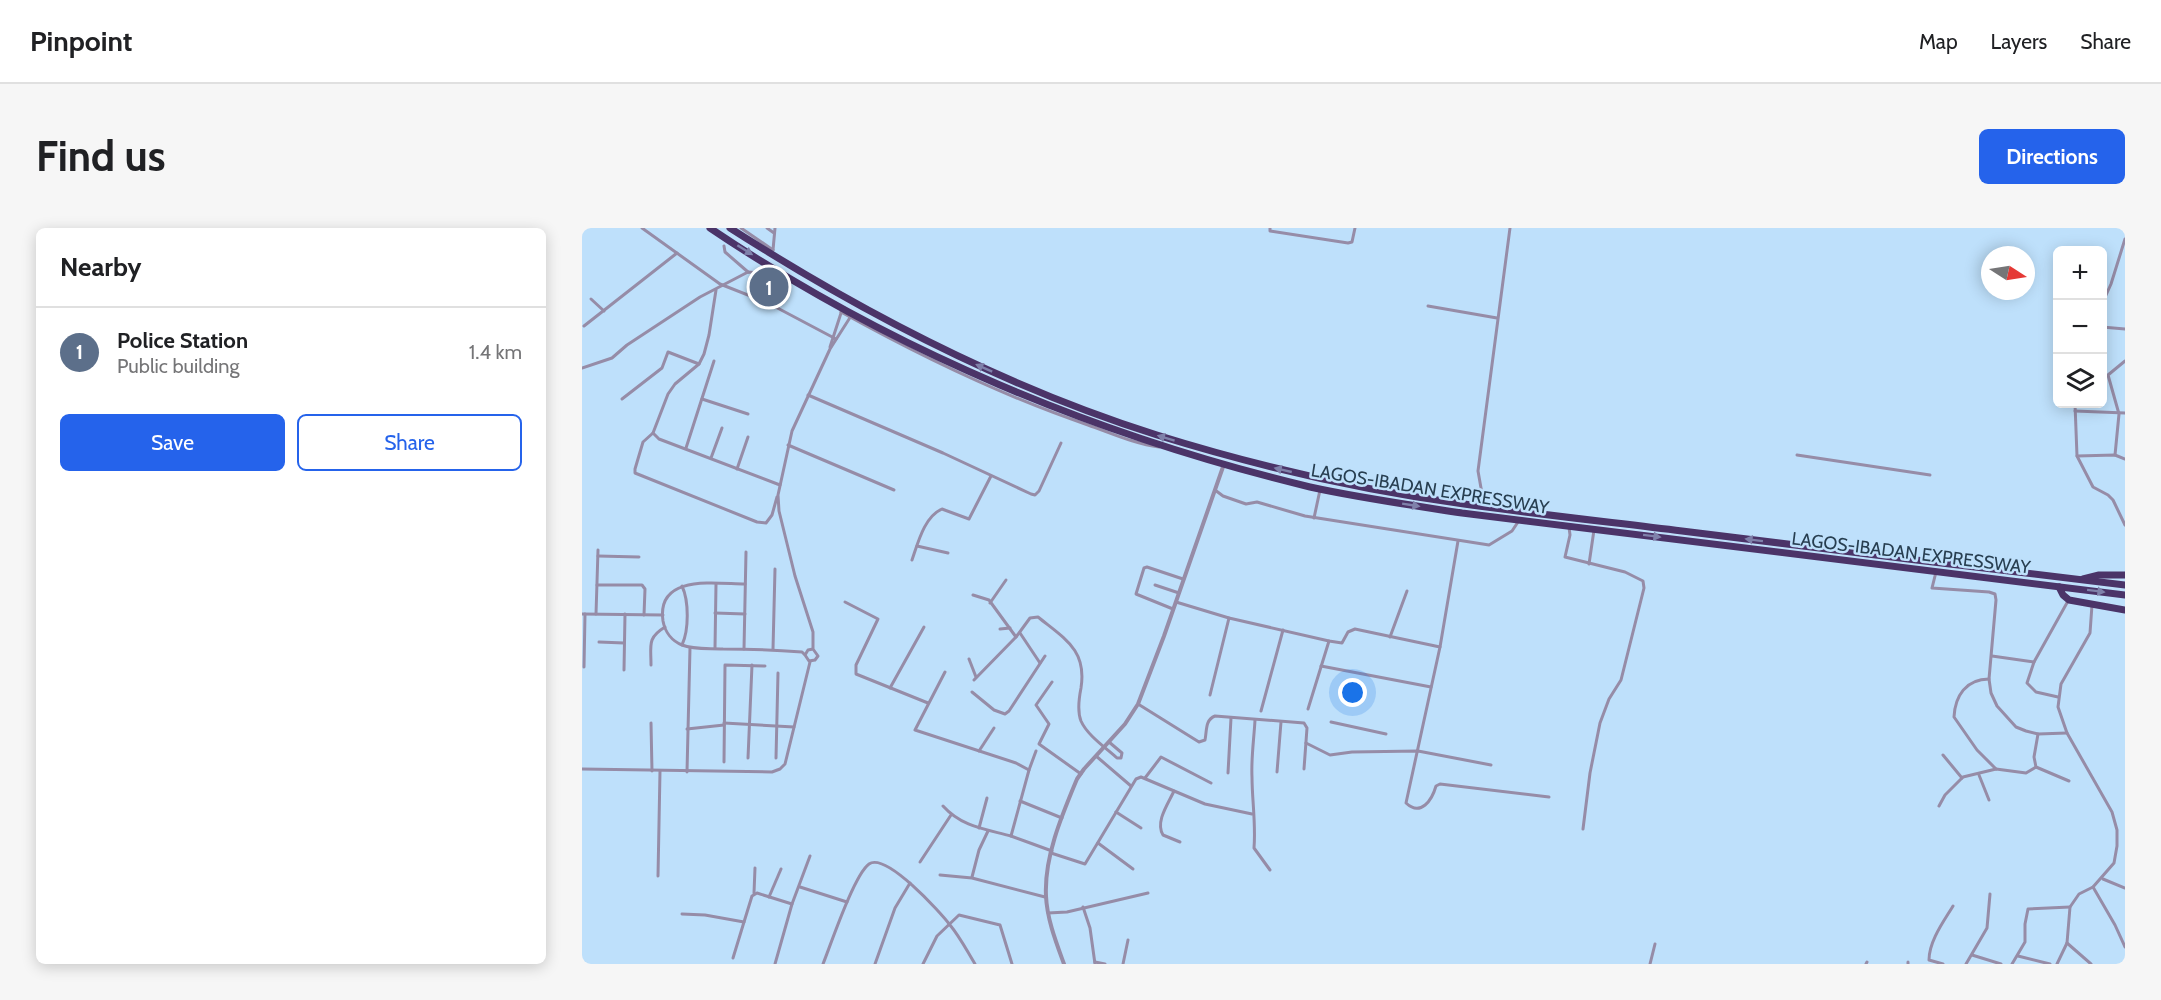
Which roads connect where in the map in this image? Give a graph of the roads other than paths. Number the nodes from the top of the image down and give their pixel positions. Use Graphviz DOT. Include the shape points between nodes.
graph roads {
  1 [pos="642,228"];
  2 [pos="710,228"];
  3 [pos="730,228"];
  4 [pos="741,228"];
  5 [pos="768,228"];
  6 [pos="775,228"];
  7 [pos="1270,228"];
  8 [pos="1355,228"];
  9 [pos="1510,228"];
  10 [pos="774,233"];
  11 [pos="2125,239"];
  12 [pos="724,246"];
  13 [pos="773,253"];
  14 [pos="677,254"];
  15 [pos="768,265"];
  16 [pos="748,272"];
  17 [pos="723,286"];
  18 [pos="716,290"];
  19 [pos="591,299"];
  20 [pos="2105,300"];
  21 [pos="1428,306"];
  22 [pos="842,310"];
  23 [pos="604,311"];
  24 [pos="851,316"];
  25 [pos="1497,318"];
  26 [pos="584,326"];
  27 [pos="2107,327"];
  28 [pos="2125,329"];
  29 [pos="834,338"];
  30 [pos="714,361"];
  31 [pos="2125,361"];
  32 [pos="699,364"];
  33 [pos="582,368"];
  34 [pos="808,395"];
  35 [pos="622,399"];
  36 [pos="702,399"];
  37 [pos="2075,411"];
  38 [pos="2125,413"];
  39 [pos="748,414"];
  40 [pos="2119,414"];
  41 [pos="722,428"];
  42 [pos="653,433"];
  43 [pos="748,437"];
  44 [pos="1061,443"];
  45 [pos="788,445"];
  46 [pos="686,449"];
  47 [pos="1797,455"];
  48 [pos="2115,455"];
  49 [pos="2077,456"];
  50 [pos="711,458"];
  51 [pos="2125,459"];
  52 [pos="1224,465"];
  53 [pos="737,469"];
  54 [pos="1930,475"];
  55 [pos="991,476"];
  56 [pos="780,485"];
  57 [pos="1320,489"];
  58 [pos="894,490"];
  59 [pos="1215,490"];
  60 [pos="778,495"];
  61 [pos="1484,507"];
  62 [pos="1314,518"];
  63 [pos="1519,520"];
  64 [pos="2125,525"];
  65 [pos="1569,526"];
  66 [pos="1594,529"];
  67 [pos="1458,541"];
  68 [pos="917,546"];
  69 [pos="598,550"];
  70 [pos="746,552"];
  71 [pos="948,553"];
  72 [pos="598,556"];
  73 [pos="639,557"];
  74 [pos="912,560"];
  75 [pos="1589,564"];
  76 [pos="775,569"];
  77 [pos="1936,572"];
  78 [pos="2125,575"];
  79 [pos="1183,579"];
  80 [pos="1006,580"];
  81 [pos="2080,580"];
  82 [pos="716,584"];
  83 [pos="745,584"];
  84 [pos="597,585"];
  85 [pos="1155,585"];
  86 [pos="2125,585"];
  87 [pos="682,586"];
  88 [pos="2059,587"];
  89 [pos="1407,591"];
  90 [pos="1179,593"];
  91 [pos="973,595"];
  92 [pos="2125,595"];
  93 [pos="2069,600"];
  94 [pos="845,602"];
  95 [pos="1176,602"];
  96 [pos="990,603"];
  97 [pos="2093,604"];
  98 [pos="1173,609"];
  99 [pos="2125,610"];
  100 [pos="584,614"];
  101 [pos="596,614"];
  102 [pos="625,614"];
  103 [pos="715,614"];
  104 [pos="745,614"];
  105 [pos="644,615"];
  106 [pos="663,615"];
  107 [pos="1229,618"];
  108 [pos="664,627"];
  109 [pos="924,627"];
  110 [pos="1010,628"];
  111 [pos="1000,629"];
  112 [pos="1283,630"];
  113 [pos="1020,633"];
  114 [pos="1016,637"];
  115 [pos="1390,637"];
  116 [pos="1329,641"];
  117 [pos="599,642"];
  118 [pos="624,643"];
  119 [pos="682,645"];
  120 [pos="1440,647"];
  121 [pos="690,648"];
  122 [pos="715,648"];
  123 [pos="744,649"];
  124 [pos="773,650"];
  125 [pos="813,650"];
  126 [pos="805,655"];
  127 [pos="1045,656"];
  128 [pos="1991,656"];
  129 [pos="969,659"];
  130 [pos="810,662"];
  131 [pos="2034,662"];
  132 [pos="1040,663"];
  133 [pos="651,664"];
  134 [pos="752,666"];
  135 [pos="765,666"];
  136 [pos="1321,666"];
  137 [pos="584,667"];
  138 [pos="624,670"];
  139 [pos="945,672"];
  140 [pos="778,673"];
  141 [pos="1989,680"];
  142 [pos="1052,682"];
  143 [pos="1431,687"];
  144 [pos="890,688"];
  145 [pos="972,692"];
  146 [pos="1210,695"];
  147 [pos="2058,697"];
  148 [pos="928,703"];
  149 [pos="1138,704"];
  150 [pos="1308,709"];
  151 [pos="1261,711"];
  152 [pos="1231,718"];
  153 [pos="1255,720"];
  154 [pos="1281,722"];
  155 [pos="1331,722"];
  156 [pos="651,723"];
  157 [pos="724,724"];
  158 [pos="750,724"];
  159 [pos="777,726"];
  160 [pos="794,727"];
  161 [pos="994,728"];
  162 [pos="687,729"];
  163 [pos="2067,733"];
  164 [pos="1386,734"];
  165 [pos="2038,734"];
  166 [pos="1110,742"];
  167 [pos="1306,743"];
  168 [pos="1105,747"];
  169 [pos="1036,751"];
  170 [pos="1418,751"];
  171 [pos="979,752"];
  172 [pos="1942,755"];
  173 [pos="1096,756"];
  174 [pos="748,758"];
  175 [pos="776,758"];
  176 [pos="724,762"];
  177 [pos="1491,765"];
  178 [pos="2036,767"];
  179 [pos="582,769"];
  180 [pos="1996,769"];
  181 [pos="1029,770"];
  182 [pos="1304,770"];
  183 [pos="652,771"];
  184 [pos="660,771"];
  185 [pos="687,772"];
  186 [pos="1277,772"];
  187 [pos="1228,773"];
  188 [pos="1081,774"];
  189 [pos="1979,775"];
  190 [pos="1145,778"];
  191 [pos="1962,778"];
  192 [pos="2069,781"];
  193 [pos="1211,783"];
  194 [pos="1132,787"];
  195 [pos="1174,791"];
  196 [pos="1549,797"];
  197 [pos="987,798"];
  198 [pos="1989,800"];
  199 [pos="1020,801"];
  200 [pos="943,806"];
  201 [pos="1940,806"];
  202 [pos="1116,812"];
  203 [pos="1252,814"];
  204 [pos="951,815"];
  205 [pos="1062,818"];
  206 [pos="979,828"];
  207 [pos="1141,828"];
  208 [pos="1583,829"];
  209 [pos="988,831"];
  210 [pos="1011,836"];
  211 [pos="1180,842"];
  212 [pos="1098,843"];
  213 [pos="1051,852"];
  214 [pos="810,856"];
  215 [pos="920,862"];
  216 [pos="755,868"];
  217 [pos="781,869"];
  218 [pos="1133,869"];
  219 [pos="1270,870"];
  220 [pos="940,875"];
  221 [pos="658,876"];
  222 [pos="972,878"];
  223 [pos="2103,879"];
  224 [pos="910,883"];
  225 [pos="800,887"];
  226 [pos="2093,887"];
  227 [pos="2125,888"];
  228 [pos="1148,892"];
  229 [pos="754,893"];
  230 [pos="1990,894"];
  231 [pos="769,897"];
  232 [pos="1046,897"];
  233 [pos="847,902"];
  234 [pos="792,904"];
  235 [pos="1953,906"];
  236 [pos="1083,907"];
  237 [pos="2070,907"];
  238 [pos="1048,913"];
  239 [pos="682,914"];
  240 [pos="744,922"];
  241 [pos="950,925"];
  242 [pos="1128,940"];
  243 [pos="2067,943"];
  244 [pos="1655,944"];
  245 [pos="2125,947"];
  246 [pos="1972,955"];
  247 [pos="2018,956"];
  248 [pos="733,958"];
  249 [pos="1095,963"];
  250 [pos="775,964"];
  251 [pos="823,964"];
  252 [pos="875,964"];
  253 [pos="923,964"];
  254 [pos="975,964"];
  255 [pos="1012,964"];
  256 [pos="1062,964"];
  257 [pos="1105,964"];
  258 [pos="1123,964"];
  259 [pos="1650,964"];
  260 [pos="1943,964"];
  261 [pos="1966,964"];
  262 [pos="2001,964"];
  263 [pos="2012,964"];
  264 [pos="2050,964"];
  265 [pos="2057,964"];
  266 [pos="2091,964"];
  1 -- 14 [label="street"];
  2 -- 15 [label="highway, LAGOS-IBADAN EXPRESSWAY, one-way"];
  3 -- 13 [label="highway, LAGOS-IBADAN EXPRESSWAY"];
  4 -- 13 [label="street"];
  5 -- 10 [label="street"];
  6 -- 10 [label="street"];
  7 -- 8 [label="street" via="1348,243 1352,242"];
  9 -- 25 [label="street"];
  10 -- 13 [label="street"];
  11 -- 20 [label="street"];
  12 -- 16 [label="street" via="725,252"];
  61 -- 13 [label="highway, LAGOS-IBADAN EXPRESSWAY, one-way" via="1314,477 1155,434 1063,402 923,340 831,291"];
  14 -- 17 [label="street"];
  14 -- 23 [label="street"];
  15 -- 16 [label="street" via="760,273"];
  15 -- 22 [label="highway, LAGOS-IBADAN EXPRESSWAY"];
  16 -- 17 [label="street"];
  17 -- 18 [label="street"];
  17 -- 29 [label="street" via="768,303"];
  18 -- 32 [label="street" via="709,335"];
  18 -- 33 [label="street" via="612,358"];
  19 -- 23 [label="street"];
  21 -- 25 [label="street"];
  22 -- 24 [label="highway, LAGOS-IBADAN EXPRESSWAY"];
  22 -- 29 [label="street"];
  23 -- 26 [label="street"];
  24 -- 29 [label="street"];
  24 -- 52 [label="highway, LAGOS-IBADAN EXPRESSWAY" via="1041,402"];
  25 -- 61 [label="street" via="1478,471"];
  27 -- 28 [label="street"];
  29 -- 34 [label="street"];
  30 -- 36 [label="street"];
  31 -- 40 [label="street" via="2108,375"];
  32 -- 35 [label="street" via="668,352 662,368"];
  32 -- 42 [label="street" via="668,394"];
  34 -- 45 [label="street"];
  34 -- 55 [label="street"];
  36 -- 39 [label="street"];
  36 -- 46 [label="street"];
  37 -- 40 [label="street"];
  37 -- 49 [label="street"];
  38 -- 40 [label="street"];
  40 -- 48 [label="street"];
  41 -- 50 [label="street"];
  42 -- 46 [label="street" via="659,440"];
  42 -- 60 [label="street" via="644,442 635,469 644,478 758,522 766,523 772,515"];
  43 -- 53 [label="street"];
  44 -- 55 [label="street" via="1035,495"];
  45 -- 56 [label="street"];
  45 -- 58 [label="street"];
  46 -- 50 [label="street"];
  47 -- 54 [label="street"];
  48 -- 49 [label="street"];
  48 -- 51 [label="street"];
  49 -- 64 [label="street" via="2093,487 2113,500"];
  50 -- 53 [label="street"];
  52 -- 57 [label="highway, LAGOS-IBADAN EXPRESSWAY"];
  52 -- 59 [label="street"];
  53 -- 56 [label="street"];
  55 -- 68 [label="street" via="969,519 939,510 923,530"];
  56 -- 60 [label="street"];
  57 -- 62 [label="street"];
  57 -- 63 [label="highway, LAGOS-IBADAN EXPRESSWAY, one-way"];
  59 -- 62 [label="street" via="1246,504 1257,502"];
  59 -- 79 [label="street"];
  60 -- 125 [label="street" via="795,576 812,624"];
  81 -- 61 [label="highway, LAGOS-IBADAN EXPRESSWAY, one-way"];
  62 -- 67 [label="street"];
  63 -- 65 [label="highway, LAGOS-IBADAN EXPRESSWAY"];
  63 -- 67 [label="street" via="1512,531 1489,545"];
  65 -- 66 [label="highway, LAGOS-IBADAN EXPRESSWAY"];
  65 -- 75 [label="street" via="1565,557"];
  66 -- 75 [label="street"];
  66 -- 77 [label="highway, LAGOS-IBADAN EXPRESSWAY, one-way"];
  67 -- 120 [label="street"];
  68 -- 71 [label="street"];
  68 -- 74 [label="street"];
  69 -- 72 [label="street"];
  70 -- 83 [label="street"];
  72 -- 73 [label="street"];
  72 -- 84 [label="street"];
  75 -- 208 [label="street" via="1634,576 1643,581 1644,588 1621,680 1600,723"];
  76 -- 124 [label="street"];
  77 -- 88 [label="highway, LAGOS-IBADAN EXPRESSWAY"];
  77 -- 128 [label="street" via="1932,588 1995,594"];
  78 -- 81 [label="highway" via="2099,574"];
  79 -- 90 [label="street"];
  79 -- 98 [label="street" via="1144,568 1136,594"];
  80 -- 96 [label="street"];
  81 -- 86 [label="highway, LAGOS-IBADAN EXPRESSWAY"];
  82 -- 83 [label="street"];
  82 -- 87 [label="street"];
  82 -- 103 [label="street"];
  83 -- 104 [label="street"];
  84 -- 101 [label="street"];
  84 -- 105 [label="street" via="642,585"];
  85 -- 90 [label="street"];
  87 -- 106 [label="street" via="669,597"];
  87 -- 119 [label="street" via="686,600"];
  88 -- 92 [label="highway, LAGOS-IBADAN EXPRESSWAY, one-way"];
  88 -- 93 [label="highway"];
  89 -- 115 [label="street"];
  90 -- 95 [label="street"];
  91 -- 96 [label="street"];
  93 -- 97 [label="highway"];
  93 -- 131 [label="street"];
  94 -- 144 [label="street" via="878,619 856,665 856,674"];
  95 -- 98 [label="street"];
  95 -- 107 [label="street"];
  96 -- 110 [label="street"];
  97 -- 99 [label="highway"];
  97 -- 147 [label="street" via="2090,633 2061,684"];
  98 -- 149 [label="street"];
  100 -- 101 [label="street"];
  100 -- 137 [label="street"];
  101 -- 102 [label="street"];
  102 -- 105 [label="street"];
  102 -- 118 [label="street"];
  103 -- 104 [label="street"];
  103 -- 122 [label="street"];
  104 -- 123 [label="street"];
  105 -- 106 [label="street"];
  106 -- 108 [label="street"];
  107 -- 112 [label="street"];
  107 -- 146 [label="street"];
  108 -- 119 [label="street"];
  108 -- 133 [label="street" via="652,638"];
  109 -- 144 [label="street"];
  110 -- 111 [label="street"];
  110 -- 114 [label="street"];
  112 -- 116 [label="street"];
  112 -- 151 [label="street"];
  113 -- 114 [label="street"];
  113 -- 132 [label="street"];
  113 -- 168 [label="street" via="1030,618 1038,617 1076,649 1082,669 1081,722"];
  114 -- 129 [label="street" via="975,679"];
  115 -- 116 [label="street" via="1351,629 1342,643"];
  115 -- 120 [label="street"];
  116 -- 136 [label="street"];
  117 -- 118 [label="street"];
  118 -- 138 [label="street"];
  119 -- 121 [label="street"];
  120 -- 143 [label="street"];
  121 -- 122 [label="street"];
  121 -- 162 [label="street"];
  122 -- 123 [label="street"];
  123 -- 124 [label="street"];
  124 -- 126 [label="street"];
  125 -- 126 [label="street"];
  125 -- 130 [label="street" via="818,656"];
  126 -- 130 [label="street"];
  127 -- 132 [label="street"];
  128 -- 131 [label="street"];
  128 -- 141 [label="street"];
  130 -- 160 [label="street"];
  131 -- 147 [label="street" via="2029,687"];
  132 -- 145 [label="street" via="1005,714"];
  134 -- 135 [label="street"];
  134 -- 157 [label="street" via="725,665"];
  134 -- 158 [label="street"];
  136 -- 143 [label="street"];
  136 -- 150 [label="street"];
  139 -- 148 [label="street"];
  140 -- 159 [label="street"];
  141 -- 165 [label="street" via="1997,706 2007,719 2016,727"];
  141 -- 180 [label="street" via="1976,680 1963,690 1954,717"];
  142 -- 188 [label="street" via="1036,705 1049,724 1039,744"];
  143 -- 170 [label="street"];
  144 -- 148 [label="street"];
  147 -- 163 [label="street"];
  148 -- 171 [label="street" via="917,732"];
  149 -- 152 [label="street" via="1199,742 1205,740 1210,718"];
  149 -- 166 [label="street"];
  152 -- 153 [label="street"];
  152 -- 187 [label="street"];
  153 -- 154 [label="street"];
  153 -- 203 [label="street"];
  154 -- 167 [label="street" via="1306,725"];
  154 -- 186 [label="street"];
  155 -- 164 [label="street"];
  156 -- 183 [label="street"];
  157 -- 158 [label="street"];
  157 -- 162 [label="street"];
  157 -- 176 [label="street"];
  158 -- 159 [label="street"];
  158 -- 174 [label="street"];
  159 -- 160 [label="street"];
  159 -- 175 [label="street"];
  160 -- 185 [label="street" via="785,764 780,769"];
  161 -- 171 [label="street"];
  162 -- 185 [label="street"];
  163 -- 165 [label="street"];
  163 -- 223 [label="street" via="2115,819 2114,863"];
  165 -- 178 [label="street"];
  166 -- 168 [label="street"];
  166 -- 168 [label="street" via="1122,753 1121,758"];
  167 -- 170 [label="street" via="1330,756"];
  167 -- 182 [label="street"];
  168 -- 173 [label="street"];
  169 -- 181 [label="street"];
  170 -- 177 [label="street"];
  170 -- 196 [label="street" via="1406,803 1410,807 1427,805 1440,784"];
  171 -- 181 [label="street"];
  172 -- 191 [label="street"];
  173 -- 188 [label="street"];
  173 -- 194 [label="street"];
  178 -- 180 [label="street" via="2026,773"];
  178 -- 192 [label="street"];
  179 -- 183 [label="street"];
  180 -- 189 [label="street"];
  181 -- 199 [label="street"];
  183 -- 184 [label="street"];
  184 -- 185 [label="street"];
  184 -- 221 [label="street"];
  188 -- 205 [label="street"];
  189 -- 191 [label="street"];
  189 -- 198 [label="street"];
  190 -- 193 [label="street" via="1161,757"];
  190 -- 194 [label="street" via="1136,779"];
  190 -- 195 [label="street"];
  191 -- 201 [label="street"];
  194 -- 202 [label="street"];
  195 -- 203 [label="street" via="1205,804"];
  195 -- 211 [label="street" via="1160,828 1163,835"];
  197 -- 206 [label="street"];
  199 -- 205 [label="street"];
  199 -- 210 [label="street"];
  200 -- 204 [label="street"];
  202 -- 207 [label="street"];
  202 -- 212 [label="street"];
  203 -- 219 [label="street" via="1254,848"];
  204 -- 206 [label="street"];
  204 -- 215 [label="street"];
  205 -- 213 [label="street"];
  206 -- 209 [label="street"];
  209 -- 210 [label="street"];
  209 -- 222 [label="street"];
  210 -- 213 [label="street"];
  212 -- 213 [label="street" via="1085,864"];
  212 -- 218 [label="street"];
  213 -- 232 [label="street"];
  214 -- 225 [label="street"];
  216 -- 229 [label="street"];
  217 -- 231 [label="street"];
  220 -- 222 [label="street"];
  222 -- 232 [label="street"];
  223 -- 226 [label="street"];
  223 -- 227 [label="street"];
  224 -- 233 [label="street" via="876,861 862,872"];
  224 -- 241 [label="street"];
  224 -- 252 [label="street" via="895,908"];
  225 -- 233 [label="street"];
  225 -- 234 [label="street"];
  226 -- 237 [label="street" via="2079,894"];
  226 -- 245 [label="street"];
  228 -- 236 [label="street"];
  229 -- 231 [label="street"];
  229 -- 240 [label="street"];
  230 -- 246 [label="street" via="1987,928"];
  231 -- 234 [label="street"];
  232 -- 238 [label="street"];
  233 -- 251 [label="street"];
  234 -- 250 [label="street"];
  235 -- 260 [label="street" via="1929,954 1929,960"];
  236 -- 238 [label="street"];
  236 -- 249 [label="street"];
  237 -- 243 [label="street"];
  237 -- 247 [label="street" via="2028,909 2025,940"];
  238 -- 256 [label="street"];
  239 -- 240 [label="street"];
  240 -- 248 [label="street"];
  241 -- 253 [label="street" via="937,936"];
  241 -- 254 [label="street"];
  241 -- 255 [label="street" via="959,915 1000,925"];
  242 -- 258 [label="street"];
  243 -- 265 [label="street"];
  243 -- 266 [label="street"];
  244 -- 259 [label="street"];
  246 -- 261 [label="street"];
  246 -- 262 [label="street"];
  247 -- 263 [label="street"];
  247 -- 264 [label="street"];
  249 -- 257 [label="street"];
}
